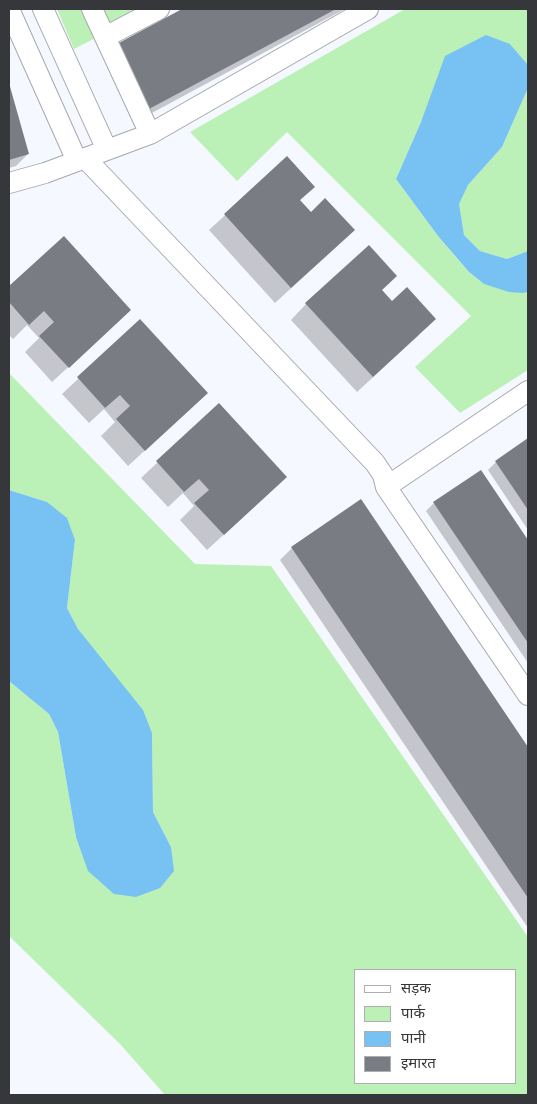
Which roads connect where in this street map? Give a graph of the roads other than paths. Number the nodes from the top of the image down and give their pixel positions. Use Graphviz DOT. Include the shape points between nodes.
graph roads {
  1 [pos="10,9"];
  2 [pos="43,9"];
  3 [pos="92,9"];
  4 [pos="159,9"];
  5 [pos="368,9"];
  6 [pos="105,37"];
  7 [pos="150,134"];
  8 [pos="107,150"];
  9 [pos="81,160"];
  10 [pos="9,183"];
  11 [pos="528,391"];
  12 [pos="386,487"];
  13 [pos="528,695"];
  1 -- 9 [label="street"];
  2 -- 8 [label="street"];
  3 -- 6 [label="street"];
  4 -- 6 [label="street"];
  5 -- 7 [label="street"];
  6 -- 7 [label="street"];
  7 -- 8 [label="street"];
  8 -- 9 [label="street"];
  9 -- 10 [label="street"];
  9 -- 12 [label="street" via="375,462"];
  11 -- 12 [label="street"];
  12 -- 13 [label="street"];
}
